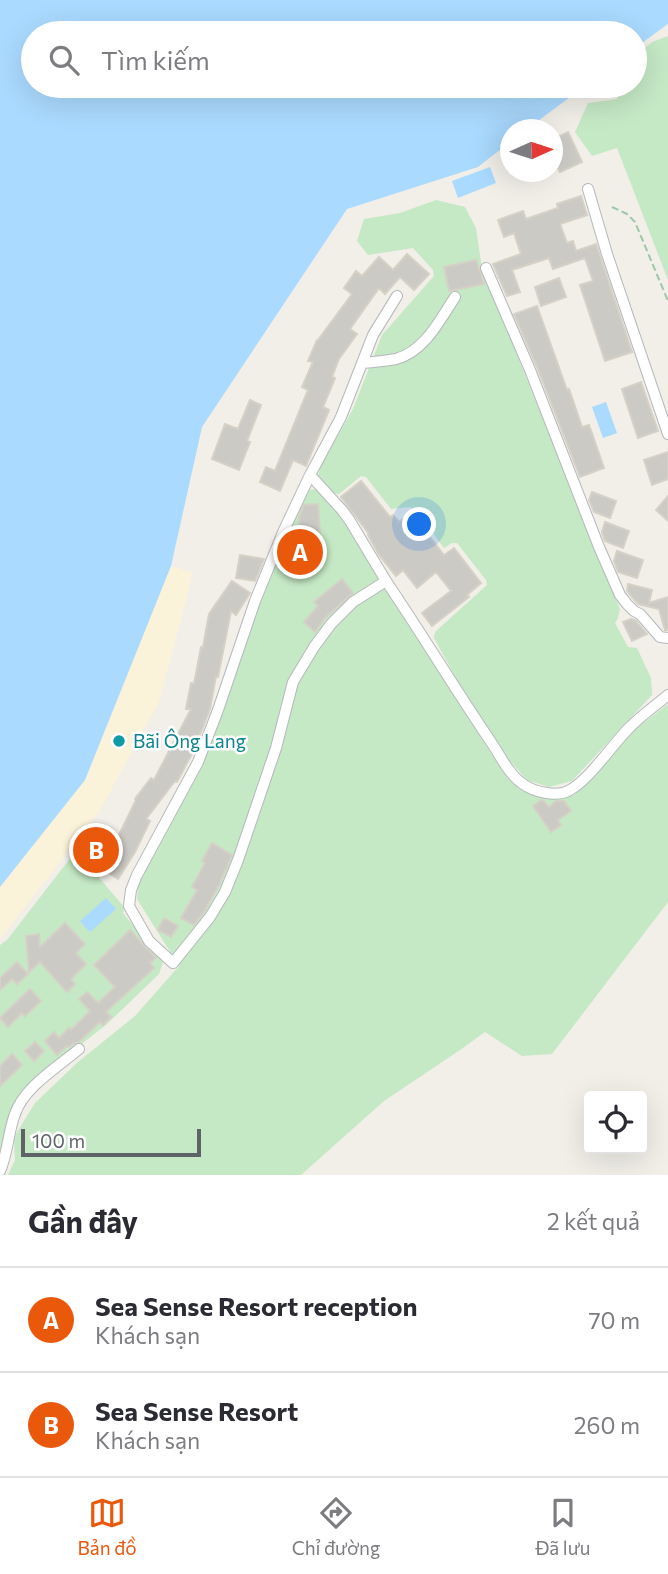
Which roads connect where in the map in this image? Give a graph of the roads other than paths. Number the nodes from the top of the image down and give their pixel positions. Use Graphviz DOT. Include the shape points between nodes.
graph roads {
  1 [pos="587,189"];
  2 [pos="486,268"];
  3 [pos="397,296"];
  4 [pos="455,297"];
  5 [pos="363,363"];
  6 [pos="668,434"];
  7 [pos="310,475"];
  8 [pos="386,581"];
  9 [pos="668,638"];
  10 [pos="668,695"];
  11 [pos="79,1049"];
  12 [pos="0,1171"];
  1 -- 6 [label="street"];
  2 -- 9 [label="street" via="620,595 660,637"];
  3 -- 5 [label="street" via="373,335"];
  4 -- 5 [label="street" via="416,348 395,359"];
  5 -- 7 [label="street"];
  7 -- 8 [label="street" via="346,515"];
  7 -- 8 [label="street" via="255,601 198,762 131,890 129,906 149,941 173,963 225,892 276,748 293,682 331,624 352,602"];
  8 -- 10 [label="street" via="513,774 536,790 566,792 578,785 631,726"];
  11 -- 12 [label="street" via="25,1094 15,1113"];
}
